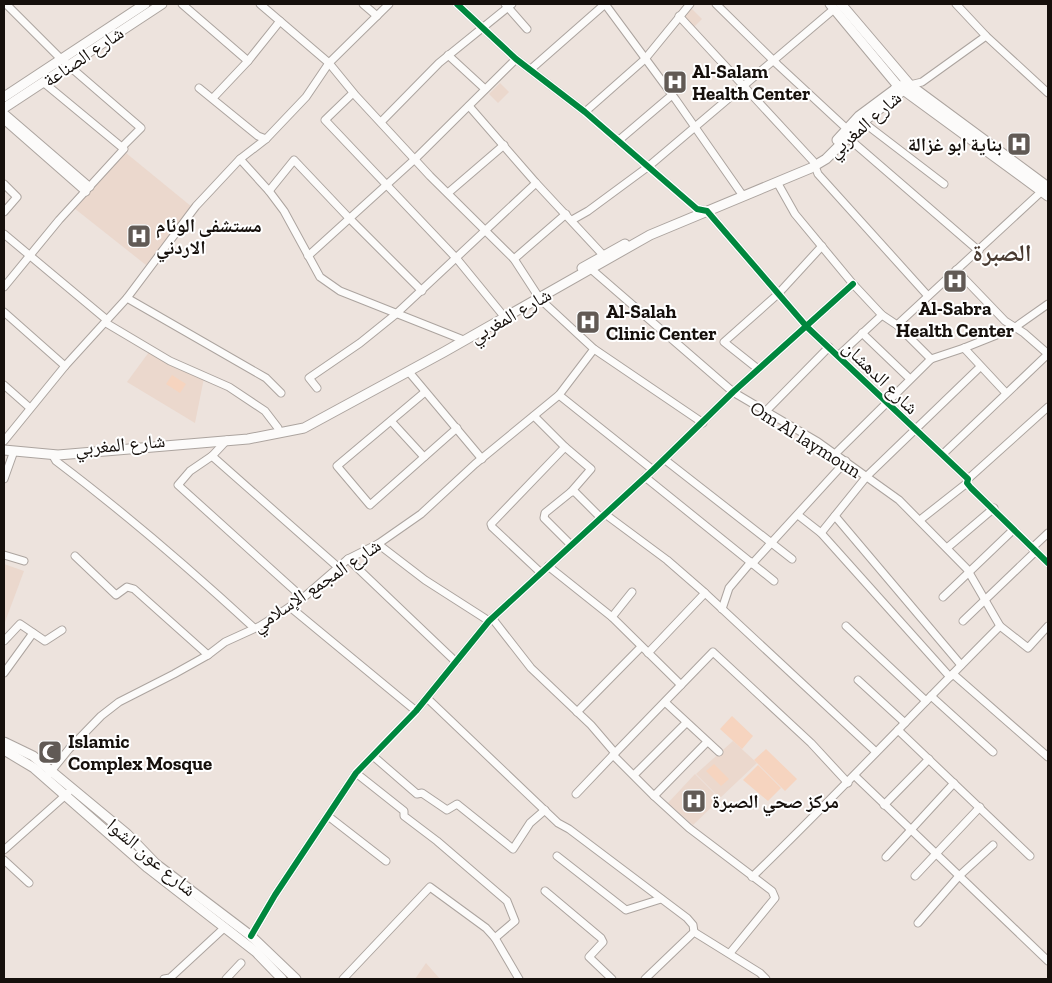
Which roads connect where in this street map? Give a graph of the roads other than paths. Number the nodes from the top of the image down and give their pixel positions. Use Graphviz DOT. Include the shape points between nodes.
graph roads {
  1 [pos="6,4"];
  2 [pos="125,4"];
  3 [pos="162,4"];
  4 [pos="182,4"];
  5 [pos="260,4"];
  6 [pos="363,4"];
  7 [pos="389,4"];
  8 [pos="457,4"];
  9 [pos="690,4"];
  10 [pos="716,4"];
  11 [pos="956,4"];
  12 [pos="508,5"];
  13 [pos="835,5"];
  14 [pos="141,9"];
  15 [pos="377,16"];
  16 [pos="679,16"];
  17 [pos="280,21"];
  18 [pos="480,28"];
  19 [pos="527,29"];
  20 [pos="986,36"];
  21 [pos="448,55"];
  22 [pos="516,59"];
  23 [pos="645,59"];
  24 [pos="772,59"];
  25 [pos="248,61"];
  26 [pos="65,62"];
  27 [pos="329,63"];
  28 [pos="531,70"];
  29 [pos="43,82"];
  30 [pos="744,85"];
  31 [pos="904,87"];
  32 [pos="199,88"];
  33 [pos="485,89"];
  34 [pos="353,93"];
  35 [pos="1048,93"];
  36 [pos="672,95"];
  37 [pos="4,97"];
  38 [pos="213,98"];
  39 [pos="469,106"];
  40 [pos="4,108"];
  41 [pos="585,112"];
  42 [pos="4,113"];
  43 [pos="4,120"];
  44 [pos="381,122"];
  45 [pos="863,122"];
  46 [pos="694,126"];
  47 [pos="847,133"];
  48 [pos="266,139"];
  49 [pos="618,141"];
  50 [pos="504,145"];
  51 [pos="123,146"];
  52 [pos="240,159"];
  53 [pos="415,159"];
  54 [pos="814,163"];
  55 [pos="649,166"];
  56 [pos="777,182"];
  57 [pos="536,183"];
  58 [pos="4,184"];
  59 [pos="944,184"];
  60 [pos="387,185"];
  61 [pos="88,190"];
  62 [pos="270,191"];
  63 [pos="1046,191"];
  64 [pos="448,193"];
  65 [pos="740,193"];
  66 [pos="697,209"];
  67 [pos="707,210"];
  68 [pos="4,212"];
  69 [pos="566,214"];
  70 [pos="349,218"];
  71 [pos="572,220"];
  72 [pos="486,230"];
  73 [pos="4,234"];
  74 [pos="822,246"];
  75 [pos="979,251"];
  76 [pos="32,255"];
  77 [pos="603,255"];
  78 [pos="308,256"];
  79 [pos="457,259"];
  80 [pos="514,260"];
  81 [pos="591,269"];
  82 [pos="956,270"];
  83 [pos="853,284"];
  84 [pos="4,287"];
  85 [pos="422,291"];
  86 [pos="778,294"];
  87 [pos="928,296"];
  88 [pos="539,297"];
  89 [pos="127,298"];
  90 [pos="1048,304"];
  91 [pos="4,312"];
  92 [pos="396,314"];
  93 [pos="502,314"];
  94 [pos="882,315"];
  95 [pos="106,323"];
  96 [pos="897,325"];
  97 [pos="807,327"];
  98 [pos="1014,328"];
  99 [pos="862,333"];
  100 [pos="461,339"];
  101 [pos="829,347"];
  102 [pos="964,348"];
  103 [pos="594,350"];
  104 [pos="1048,354"];
  105 [pos="838,356"];
  106 [pos="931,358"];
  107 [pos="65,366"];
  108 [pos="980,366"];
  109 [pos="758,369"];
  110 [pos="409,372"];
  111 [pos="909,378"];
  112 [pos="4,385"];
  113 [pos="317,388"];
  114 [pos="425,392"];
  115 [pos="733,392"];
  116 [pos="281,393"];
  117 [pos="1006,394"];
  118 [pos="559,395"];
  119 [pos="886,401"];
  120 [pos="1048,407"];
  121 [pos="30,408"];
  122 [pos="765,412"];
  123 [pos="534,416"];
  124 [pos="391,421"];
  125 [pos="703,422"];
  126 [pos="278,428"];
  127 [pos="457,428"];
  128 [pos="914,430"];
  129 [pos="227,440"];
  130 [pos="4,442"];
  131 [pos="565,446"];
  132 [pos="4,448"];
  133 [pos="14,449"];
  134 [pos="52,454"];
  135 [pos="835,454"];
  136 [pos="943,454"];
  137 [pos="212,456"];
  138 [pos="424,457"];
  139 [pos="482,459"];
  140 [pos="664,459"];
  141 [pos="846,461"];
  142 [pos="653,470"];
  143 [pos="867,476"];
  144 [pos="645,477"];
  145 [pos="4,479"];
  146 [pos="968,481"];
  147 [pos="571,492"];
  148 [pos="994,508"];
  149 [pos="798,515"];
  150 [pos="603,516"];
  151 [pos="835,516"];
  152 [pos="920,520"];
  153 [pos="1013,530"];
  154 [pos="821,533"];
  155 [pos="1048,533"];
  156 [pos="771,543"];
  157 [pos="378,544"];
  158 [pos="571,545"];
  159 [pos="948,548"];
  160 [pos="1034,550"];
  161 [pos="4,555"];
  162 [pos="75,556"];
  163 [pos="348,559"];
  164 [pos="792,559"];
  165 [pos="24,561"];
  166 [pos="752,563"];
  167 [pos="1048,563"];
  168 [pos="548,566"];
  169 [pos="339,568"];
  170 [pos="541,573"];
  171 [pos="969,573"];
  172 [pos="774,581"];
  173 [pos="632,592"];
  174 [pos="705,594"];
  175 [pos="943,597"];
  176 [pos="303,598"];
  177 [pos="983,600"];
  178 [pos="290,607"];
  179 [pos="722,609"];
  180 [pos="612,617"];
  181 [pos="490,620"];
  182 [pos="963,621"];
  183 [pos="846,626"];
  184 [pos="1000,626"];
  185 [pos="1048,626"];
  186 [pos="254,628"];
  187 [pos="62,630"];
  188 [pos="34,633"];
  189 [pos="4,641"];
  190 [pos="641,647"];
  191 [pos="648,653"];
  192 [pos="208,655"];
  193 [pos="456,662"];
  194 [pos="961,665"];
  195 [pos="4,673"];
  196 [pos="951,675"];
  197 [pos="858,680"];
  198 [pos="681,686"];
  199 [pos="427,698"];
  200 [pos="929,698"];
  201 [pos="666,703"];
  202 [pos="416,711"];
  203 [pos="578,712"];
  204 [pos="686,723"];
  205 [pos="905,723"];
  206 [pos="898,730"];
  207 [pos="4,742"];
  208 [pos="707,742"];
  209 [pos="4,750"];
  210 [pos="719,752"];
  211 [pos="876,752"];
  212 [pos="993,752"];
  213 [pos="614,754"];
  214 [pos="373,756"];
  215 [pos="1048,756"];
  216 [pos="929,758"];
  217 [pos="356,774"];
  218 [pos="48,775"];
  219 [pos="634,775"];
  220 [pos="855,776"];
  221 [pos="848,783"];
  222 [pos="954,783"];
  223 [pos="68,793"];
  224 [pos="576,794"];
  225 [pos="654,796"];
  226 [pos="884,805"];
  227 [pos="980,807"];
  228 [pos="545,810"];
  229 [pos="328,816"];
  230 [pos="910,831"];
  231 [pos="993,845"];
  232 [pos="4,850"];
  233 [pos="935,853"];
  234 [pos="557,856"];
  235 [pos="1030,856"];
  236 [pos="886,857"];
  237 [pos="4,860"];
  238 [pos="386,861"];
  239 [pos="752,876"];
  240 [pos="915,876"];
  241 [pos="959,876"];
  242 [pos="29,883"];
  243 [pos="545,891"];
  244 [pos="661,899"];
  245 [pos="918,922"];
  246 [pos="223,929"];
  247 [pos="694,932"];
  248 [pos="251,936"];
  249 [pos="494,938"];
  250 [pos="730,953"];
  251 [pos="1048,961"];
  252 [pos="241,963"];
  253 [pos="164,979"];
  254 [pos="226,979"];
  255 [pos="282,979"];
  256 [pos="296,979"];
  257 [pos="342,979"];
  258 [pos="519,979"];
  259 [pos="612,979"];
  260 [pos="645,979"];
  261 [pos="766,979"];
  1 -- 26 [label="street"];
  2 -- 14 [label="main road"];
  3 -- 14 [label="main road, شارع الصناعة"];
  4 -- 25 [label="street"];
  5 -- 17 [label="street"];
  6 -- 15 [label="street"];
  7 -- 15 [label="street"];
  8 -- 18 [label="street"];
  9 -- 16 [label="street"];
  10 -- 24 [label="street"];
  11 -- 20 [label="street"];
  12 -- 18 [label="street"];
  12 -- 19 [label="street"];
  13 -- 24 [label="street"];
  13 -- 31 [label="main road"];
  14 -- 26 [label="main road, شارع الصناعة"];
  15 -- 27 [label="street"];
  16 -- 23 [label="street"];
  16 -- 30 [label="street"];
  17 -- 25 [label="street"];
  17 -- 27 [label="street"];
  18 -- 21 [label="street"];
  18 -- 22 [label="street"];
  20 -- 31 [label="street" via="922,82"];
  20 -- 35 [label="street"];
  21 -- 33 [label="street"];
  21 -- 44 [label="street"];
  22 -- 28 [label="street"];
  22 -- 33 [label="street"];
  23 -- 28 [label="street" via="605,4"];
  23 -- 36 [label="street"];
  23 -- 41 [label="street"];
  24 -- 30 [label="street"];
  24 -- 47 [label="street"];
  25 -- 38 [label="street"];
  26 -- 29 [label="main road, شارع الصناعة"];
  26 -- 37 [label="main road, شارع الصناعة"];
  26 -- 51 [label="street" via="141,128"];
  27 -- 34 [label="street"];
  27 -- 48 [label="street" via="306,97"];
  28 -- 41 [label="street"];
  29 -- 40 [label="main road, شارع الصناعة"];
  29 -- 51 [label="street"];
  30 -- 46 [label="street"];
  30 -- 54 [label="street"];
  31 -- 45 [label="main road, شارع المغربي"];
  31 -- 47 [label="main road, شارع المغربي" via="859,116"];
  31 -- 63 [label="main road"];
  32 -- 38 [label="street"];
  33 -- 39 [label="street"];
  34 -- 44 [label="street"];
  34 -- 60 [label="street" via="325,120"];
  36 -- 46 [label="street"];
  36 -- 49 [label="street"];
  38 -- 48 [label="street" via="258,136"];
  39 -- 50 [label="street"];
  39 -- 53 [label="street"];
  41 -- 49 [label="street"];
  42 -- 61 [label="street"];
  43 -- 61 [label="street"];
  44 -- 53 [label="street"];
  45 -- 47 [label="main road, شارع المغربي"];
  45 -- 59 [label="street"];
  46 -- 55 [label="street"];
  46 -- 65 [label="street"];
  47 -- 54 [label="main road, شارع المغربي"];
  47 -- 75 [label="street"];
  48 -- 52 [label="street"];
  49 -- 55 [label="street"];
  50 -- 57 [label="street"];
  50 -- 64 [label="street"];
  51 -- 61 [label="street" via="124,149"];
  52 -- 62 [label="street"];
  52 -- 89 [label="street" via="196,206"];
  53 -- 60 [label="street"];
  53 -- 64 [label="street"];
  54 -- 56 [label="main road, شارع المغربي"];
  54 -- 65 [label="main road, شارع المغربي"];
  54 -- 87 [label="street" via="818,174"];
  55 -- 66 [label="street"];
  55 -- 71 [label="street"];
  56 -- 67 [label="main road, شارع المغربي"];
  56 -- 74 [label="street" via="795,214"];
  57 -- 69 [label="street"];
  57 -- 72 [label="street"];
  58 -- 68 [label="street" via="17,197"];
  60 -- 70 [label="street"];
  60 -- 79 [label="street"];
  61 -- 76 [label="street"];
  62 -- 70 [label="street" via="294,160"];
  62 -- 78 [label="street"];
  63 -- 75 [label="street"];
  64 -- 72 [label="street"];
  65 -- 66 [label="main road, شارع المغربي"];
  66 -- 67 [label="street"];
  66 -- 77 [label="main road, شارع المغربي"];
  67 -- 81 [label="main road, شارع المغربي" via="650,235"];
  67 -- 86 [label="street, شارع الدهشان"];
  69 -- 71 [label="street"];
  69 -- 80 [label="street"];
  70 -- 78 [label="street"];
  70 -- 85 [label="street"];
  71 -- 77 [label="street"];
  72 -- 79 [label="street"];
  72 -- 80 [label="street"];
  73 -- 76 [label="street"];
  74 -- 83 [label="street"];
  74 -- 86 [label="street"];
  75 -- 82 [label="street"];
  76 -- 84 [label="street"];
  76 -- 95 [label="street" via="107,320"];
  77 -- 88 [label="main road, شارع المغربي"];
  78 -- 92 [label="street" via="320,277 340,291"];
  79 -- 85 [label="street"];
  79 -- 93 [label="street"];
  80 -- 88 [label="street"];
  81 -- 88 [label="main road, شارع المغربي"];
  81 -- 115 [label="street, Om Al laymoun"];
  82 -- 87 [label="street"];
  82 -- 98 [label="street" via="994,312"];
  83 -- 94 [label="street"];
  83 -- 97 [label="street"];
  85 -- 92 [label="street"];
  86 -- 97 [label="street, شارع الدهشان"];
  86 -- 109 [label="street" via="724,342"];
  87 -- 96 [label="street"];
  88 -- 93 [label="main road, شارع المغربي"];
  88 -- 103 [label="street"];
  88 -- 110 [label="main road, شارع المغربي"];
  89 -- 95 [label="street"];
  89 -- 116 [label="street" via="251,368 274,383"];
  90 -- 98 [label="street"];
  91 -- 107 [label="street"];
  92 -- 100 [label="street"];
  92 -- 113 [label="street" via="360,344 309,378"];
  93 -- 100 [label="main road, شارع المغربي"];
  94 -- 96 [label="street"];
  94 -- 99 [label="street"];
  95 -- 107 [label="street"];
  95 -- 126 [label="street" via="170,361 229,387 265,411"];
  96 -- 106 [label="street"];
  97 -- 101 [label="street, شارع الدهشان"];
  97 -- 109 [label="street"];
  98 -- 102 [label="street"];
  98 -- 104 [label="street"];
  99 -- 105 [label="street"];
  99 -- 111 [label="street"];
  100 -- 126 [label="main road, شارع المغربي" via="333,408 293,427"];
  101 -- 105 [label="street, شارع الدهشان"];
  101 -- 122 [label="street"];
  102 -- 106 [label="street"];
  102 -- 108 [label="street"];
  103 -- 118 [label="street, شارع المجمع الإسلامي"];
  103 -- 125 [label="street"];
  104 -- 117 [label="street"];
  105 -- 119 [label="street, شارع الدهشان"];
  106 -- 111 [label="street"];
  107 -- 121 [label="street"];
  108 -- 117 [label="street"];
  108 -- 128 [label="street"];
  109 -- 115 [label="street"];
  110 -- 114 [label="street"];
  110 -- 129 [label="main road, شارع المغربي" via="304,428"];
  111 -- 119 [label="street"];
  112 -- 121 [label="street"];
  114 -- 124 [label="street"];
  114 -- 127 [label="street"];
  115 -- 122 [label="street, Om Al laymoun"];
  115 -- 125 [label="street"];
  117 -- 136 [label="street"];
  118 -- 123 [label="street, شارع المجمع الإسلامي"];
  118 -- 142 [label="street"];
  119 -- 128 [label="street, شارع الدهشان"];
  119 -- 135 [label="street"];
  120 -- 146 [label="street"];
  121 -- 130 [label="street"];
  122 -- 135 [label="street, Om Al laymoun"];
  123 -- 131 [label="street"];
  123 -- 139 [label="street, شارع المجمع الإسلامي"];
  124 -- 138 [label="street"];
  124 -- 138 [label="street" via="337,466 370,505"];
  125 -- 140 [label="street"];
  126 -- 133 [label="main road, شارع المغربي" via="225,436 60,450"];
  127 -- 138 [label="street"];
  127 -- 139 [label="street"];
  128 -- 136 [label="street, شارع الدهشان"];
  128 -- 143 [label="street"];
  129 -- 134 [label="main road, شارع المغربي"];
  129 -- 137 [label="street"];
  131 -- 147 [label="street" via="591,469"];
  131 -- 170 [label="street" via="491,524"];
  132 -- 133 [label="main road, شارع المغربي"];
  133 -- 134 [label="main road, شارع المغربي"];
  133 -- 145 [label="street"];
  134 -- 186 [label="street" via="56,461 119,508"];
  135 -- 141 [label="street, Om Al laymoun"];
  136 -- 146 [label="street, شارع الدهشان"];
  137 -- 169 [label="street"];
  137 -- 176 [label="street" via="190,471 178,485"];
  139 -- 157 [label="street, شارع المجمع الإسلامي" via="421,514"];
  140 -- 142 [label="street"];
  140 -- 156 [label="street"];
  141 -- 143 [label="street, Om Al laymoun"];
  141 -- 149 [label="street"];
  142 -- 144 [label="street"];
  143 -- 151 [label="street"];
  143 -- 152 [label="street, Om Al laymoun"];
  144 -- 150 [label="street"];
  144 -- 166 [label="street"];
  146 -- 148 [label="street, شارع الدهشان"];
  146 -- 152 [label="street"];
  147 -- 150 [label="street"];
  147 -- 158 [label="street" via="544,516"];
  148 -- 153 [label="street, شارع الدهشان"];
  148 -- 159 [label="street"];
  149 -- 154 [label="street"];
  149 -- 156 [label="street"];
  150 -- 158 [label="street"];
  150 -- 174 [label="street" via="667,560"];
  151 -- 154 [label="street"];
  151 -- 194 [label="street"];
  152 -- 159 [label="street, Om Al laymoun"];
  153 -- 160 [label="street, شارع الدهشان"];
  153 -- 171 [label="street"];
  154 -- 196 [label="street"];
  155 -- 160 [label="street"];
  156 -- 164 [label="street"];
  156 -- 166 [label="street"];
  157 -- 163 [label="street, شارع المجمع الإسلامي"];
  157 -- 181 [label="street" via="425,580"];
  158 -- 168 [label="street"];
  159 -- 171 [label="street, Om Al laymoun"];
  160 -- 167 [label="street, شارع الدهشان"];
  160 -- 177 [label="street"];
  161 -- 165 [label="street"];
  162 -- 192 [label="street" via="116,595 126,587 134,589"];
  163 -- 169 [label="street, شارع المجمع الإسلامي"];
  163 -- 193 [label="street"];
  166 -- 172 [label="street"];
  166 -- 179 [label="street" via="729,588"];
  168 -- 170 [label="street"];
  168 -- 180 [label="street"];
  169 -- 176 [label="street, شارع المجمع الإسلامي"];
  170 -- 181 [label="street"];
  171 -- 175 [label="street"];
  171 -- 177 [label="street, Om Al laymoun"];
  173 -- 180 [label="street"];
  174 -- 179 [label="street"];
  174 -- 191 [label="street"];
  176 -- 178 [label="street, شارع المجمع الإسلامي"];
  177 -- 182 [label="street"];
  177 -- 184 [label="street, Om Al laymoun"];
  178 -- 186 [label="street, شارع المجمع الإسلامي"];
  178 -- 202 [label="street"];
  179 -- 211 [label="street"];
  180 -- 190 [label="street"];
  181 -- 193 [label="street"];
  181 -- 203 [label="street" via="532,668"];
  183 -- 200 [label="street"];
  184 -- 185 [label="street, Om Al laymoun" via="1028,648"];
  184 -- 194 [label="street"];
  186 -- 192 [label="street, شارع المجمع الإسلامي" via="224,642"];
  187 -- 188 [label="street" via="45,641"];
  188 -- 189 [label="street" via="20,624"];
  188 -- 195 [label="street"];
  190 -- 191 [label="street"];
  190 -- 203 [label="street"];
  191 -- 198 [label="street"];
  192 -- 218 [label="street, شارع المجمع الإسلامي" via="117,704 69,749"];
  193 -- 199 [label="street"];
  194 -- 196 [label="street"];
  196 -- 200 [label="street"];
  196 -- 215 [label="street"];
  197 -- 205 [label="street"];
  198 -- 201 [label="street"];
  198 -- 221 [label="street" via="714,652 811,743"];
  199 -- 202 [label="street"];
  199 -- 228 [label="street"];
  200 -- 205 [label="street"];
  200 -- 212 [label="street"];
  201 -- 204 [label="street"];
  201 -- 213 [label="street"];
  202 -- 214 [label="street"];
  203 -- 213 [label="street"];
  204 -- 208 [label="street"];
  204 -- 219 [label="street"];
  205 -- 206 [label="street"];
  206 -- 211 [label="street"];
  206 -- 216 [label="street"];
  207 -- 218 [label="main road, شارع عون الشوا" via="33,756"];
  208 -- 210 [label="street"];
  208 -- 225 [label="street"];
  209 -- 218 [label="main road, شارع عون الشوا"];
  211 -- 220 [label="street"];
  213 -- 219 [label="street"];
  213 -- 224 [label="street"];
  214 -- 217 [label="street"];
  214 -- 228 [label="street" via="417,794 422,793 447,810 457,804 513,849 530,824"];
  216 -- 222 [label="street"];
  216 -- 226 [label="street"];
  217 -- 229 [label="street"];
  217 -- 249 [label="street" via="404,811 404,816 507,901 515,921"];
  218 -- 223 [label="main road, شارع عون الشوا"];
  219 -- 225 [label="street"];
  220 -- 221 [label="street"];
  220 -- 226 [label="street"];
  221 -- 239 [label="street"];
  222 -- 227 [label="street"];
  222 -- 230 [label="street"];
  223 -- 232 [label="street"];
  223 -- 246 [label="main road, شارع عون الشوا"];
  223 -- 248 [label="main road, شارع عون الشوا" via="127,834 156,864"];
  225 -- 239 [label="street"];
  226 -- 230 [label="street"];
  227 -- 233 [label="street"];
  227 -- 235 [label="street"];
  228 -- 244 [label="street"];
  229 -- 238 [label="street"];
  229 -- 248 [label="street"];
  230 -- 233 [label="street"];
  230 -- 236 [label="street"];
  231 -- 241 [label="street"];
  233 -- 240 [label="street"];
  233 -- 241 [label="street"];
  234 -- 244 [label="street" via="626,910"];
  237 -- 242 [label="street"];
  239 -- 250 [label="street" via="772,891 775,898"];
  241 -- 245 [label="street"];
  241 -- 251 [label="street"];
  243 -- 259 [label="street" via="601,938 603,942 589,957"];
  244 -- 247 [label="street" via="687,918"];
  246 -- 253 [label="street" via="170,978"];
  246 -- 255 [label="main road, شارع عون الشوا" via="256,952"];
  247 -- 250 [label="street"];
  247 -- 260 [label="street"];
  248 -- 256 [label="main road, شارع عون الشوا"];
  249 -- 257 [label="street" via="486,928 430,887"];
  249 -- 258 [label="street"];
  250 -- 261 [label="street"];
  252 -- 254 [label="street"];
}
